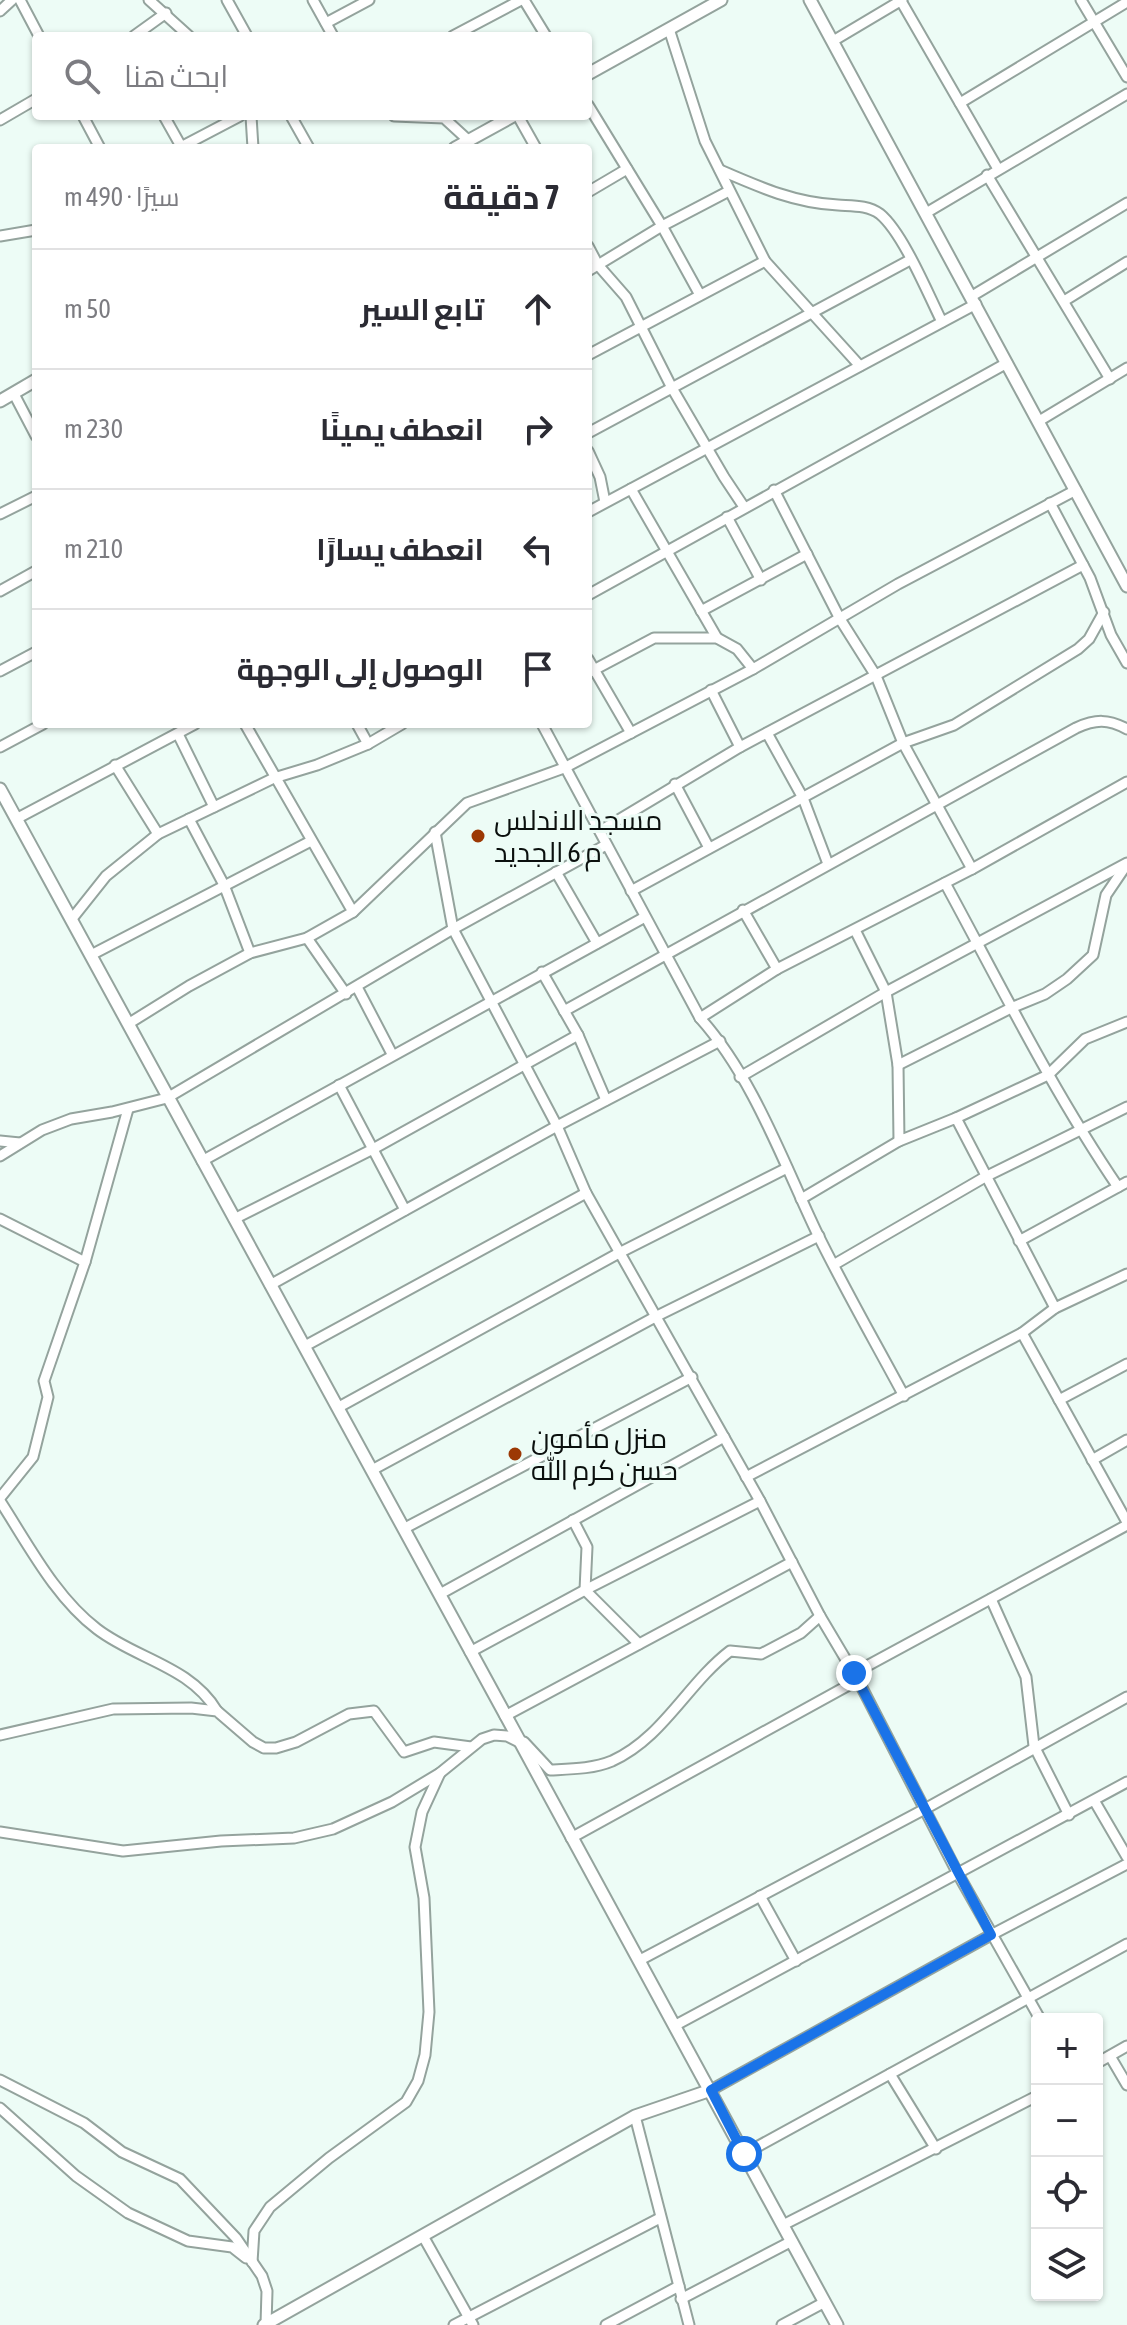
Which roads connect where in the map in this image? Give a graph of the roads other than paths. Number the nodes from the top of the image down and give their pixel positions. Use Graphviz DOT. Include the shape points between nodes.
graph roads {
  1 [pos="12,0"];
  2 [pos="20,0"];
  3 [pos="149,0"];
  4 [pos="227,0"];
  5 [pos="313,0"];
  6 [pos="369,0"];
  7 [pos="523,0"];
  8 [pos="721,0"];
  9 [pos="810,0"];
  10 [pos="902,0"];
  11 [pos="1081,0"];
  12 [pos="1127,2"];
  13 [pos="0,11"];
  14 [pos="166,13"];
  15 [pos="1094,22"];
  16 [pos="326,23"];
  17 [pos="669,29"];
  18 [pos="37,32"];
  19 [pos="140,32"];
  20 [pos="185,32"];
  21 [pos="245,32"];
  22 [pos="331,32"];
  23 [pos="461,32"];
  24 [pos="543,32"];
  25 [pos="833,41"];
  26 [pos="592,72"];
  27 [pos="1127,77"];
  28 [pos="1127,94"];
  29 [pos="32,101"];
  30 [pos="960,103"];
  31 [pos="592,112"];
  32 [pos="0,120"];
  33 [pos="85,120"];
  34 [pos="166,120"];
  35 [pos="233,120"];
  36 [pos="251,120"];
  37 [pos="293,120"];
  38 [pos="446,120"];
  39 [pos="508,120"];
  40 [pos="518,120"];
  41 [pos="468,140"];
  42 [pos="98,144"];
  43 [pos="179,144"];
  44 [pos="188,144"];
  45 [pos="253,144"];
  46 [pos="307,144"];
  47 [pos="462,144"];
  48 [pos="534,144"];
  49 [pos="627,169"];
  50 [pos="998,169"];
  51 [pos="720,170"];
  52 [pos="987,175"];
  53 [pos="592,190"];
  54 [pos="729,191"];
  55 [pos="1127,203"];
  56 [pos="926,213"];
  57 [pos="662,226"];
  58 [pos="32,231"];
  59 [pos="0,236"];
  60 [pos="592,254"];
  61 [pos="1037,257"];
  62 [pos="910,260"];
  63 [pos="765,261"];
  64 [pos="1127,262"];
  65 [pos="598,265"];
  66 [pos="592,269"];
  67 [pos="700,295"];
  68 [pos="974,300"];
  69 [pos="1064,301"];
  70 [pos="814,312"];
  71 [pos="942,322"];
  72 [pos="642,326"];
  73 [pos="592,353"];
  74 [pos="1007,363"];
  75 [pos="860,366"];
  76 [pos="1127,368"];
  77 [pos="1110,379"];
  78 [pos="32,383"];
  79 [pos="672,388"];
  80 [pos="14,394"];
  81 [pos="0,401"];
  82 [pos="1039,421"];
  83 [pos="32,428"];
  84 [pos="592,431"];
  85 [pos="706,448"];
  86 [pos="592,460"];
  87 [pos="631,489"];
  88 [pos="774,490"];
  89 [pos="1076,490"];
  90 [pos="32,498"];
  91 [pos="605,502"];
  92 [pos="1050,503"];
  93 [pos="744,507"];
  94 [pos="592,510"];
  95 [pos="0,514"];
  96 [pos="727,517"];
  97 [pos="666,551"];
  98 [pos="807,554"];
  99 [pos="1083,565"];
  100 [pos="32,573"];
  101 [pos="761,580"];
  102 [pos="1127,586"];
  103 [pos="0,591"];
  104 [pos="592,593"];
  105 [pos="701,611"];
  106 [pos="1104,612"];
  107 [pos="840,619"];
  108 [pos="717,638"];
  109 [pos="32,654"];
  110 [pos="1127,663"];
  111 [pos="753,669"];
  112 [pos="0,671"];
  113 [pos="592,671"];
  114 [pos="592,674"];
  115 [pos="876,676"];
  116 [pos="711,690"];
  117 [pos="36,728"];
  118 [pos="188,728"];
  119 [pos="247,728"];
  120 [pos="359,728"];
  121 [pos="395,728"];
  122 [pos="544,728"];
  123 [pos="1127,729"];
  124 [pos="631,733"];
  125 [pos="767,733"];
  126 [pos="178,734"];
  127 [pos="903,743"];
  128 [pos="368,744"];
  129 [pos="0,747"];
  130 [pos="740,747"];
  131 [pos="115,765"];
  132 [pos="564,768"];
  133 [pos="274,778"];
  134 [pos="1127,782"];
  135 [pos="675,784"];
  136 [pos="0,789"];
  137 [pos="803,798"];
  138 [pos="936,805"];
  139 [pos="214,807"];
  140 [pos="16,819"];
  141 [pos="189,819"];
  142 [pos="600,831"];
  143 [pos="435,832"];
  144 [pos="158,834"];
  145 [pos="311,841"];
  146 [pos="606,845"];
  147 [pos="709,848"];
  148 [pos="828,864"];
  149 [pos="1127,864"];
  150 [pos="972,869"];
  151 [pos="556,872"];
  152 [pos="945,883"];
  153 [pos="224,885"];
  154 [pos="631,891"];
  155 [pos="743,910"];
  156 [pos="353,912"];
  157 [pos="645,917"];
  158 [pos="71,920"];
  159 [pos="453,929"];
  160 [pos="855,930"];
  161 [pos="307,938"];
  162 [pos="597,943"];
  163 [pos="978,945"];
  164 [pos="250,953"];
  165 [pos="665,953"];
  166 [pos="91,955"];
  167 [pos="777,969"];
  168 [pos="542,972"];
  169 [pos="357,987"];
  170 [pos="886,992"];
  171 [pos="346,994"];
  172 [pos="490,1000"];
  173 [pos="1011,1008"];
  174 [pos="564,1011"];
  175 [pos="700,1018"];
  176 [pos="1127,1022"];
  177 [pos="128,1024"];
  178 [pos="578,1035"];
  179 [pos="720,1041"];
  180 [pos="392,1054"];
  181 [pos="524,1064"];
  182 [pos="898,1065"];
  183 [pos="1048,1075"];
  184 [pos="740,1077"];
  185 [pos="339,1085"];
  186 [pos="167,1098"];
  187 [pos="606,1100"];
  188 [pos="1127,1107"];
  189 [pos="128,1109"];
  190 [pos="956,1118"];
  191 [pos="557,1126"];
  192 [pos="1080,1131"];
  193 [pos="0,1141"];
  194 [pos="899,1141"];
  195 [pos="20,1143"];
  196 [pos="373,1149"];
  197 [pos="0,1156"];
  198 [pos="202,1161"];
  199 [pos="787,1168"];
  200 [pos="985,1177"];
  201 [pos="1123,1184"];
  202 [pos="586,1193"];
  203 [pos="801,1199"];
  204 [pos="405,1210"];
  205 [pos="0,1219"];
  206 [pos="234,1219"];
  207 [pos="819,1236"];
  208 [pos="1019,1241"];
  209 [pos="619,1253"];
  210 [pos="85,1262"];
  211 [pos="835,1264"];
  212 [pos="1127,1274"];
  213 [pos="270,1285"];
  214 [pos="1055,1308"];
  215 [pos="657,1316"];
  216 [pos="1022,1333"];
  217 [pos="305,1346"];
  218 [pos="1127,1364"];
  219 [pos="692,1377"];
  220 [pos="904,1396"];
  221 [pos="1059,1400"];
  222 [pos="339,1407"];
  223 [pos="724,1437"];
  224 [pos="1127,1440"];
  225 [pos="1092,1460"];
  226 [pos="372,1470"];
  227 [pos="746,1477"];
  228 [pos="0,1500"];
  229 [pos="760,1501"];
  230 [pos="573,1520"];
  231 [pos="1127,1524"];
  232 [pos="405,1528"];
  233 [pos="792,1562"];
  234 [pos="585,1590"];
  235 [pos="440,1594"];
  236 [pos="991,1599"];
  237 [pos="820,1616"];
  238 [pos="639,1644"];
  239 [pos="470,1652"];
  240 [pos="856,1676"];
  241 [pos="1127,1697"];
  242 [pos="217,1711"];
  243 [pos="505,1716"];
  244 [pos="512,1730"];
  245 [pos="0,1735"];
  246 [pos="519,1742"];
  247 [pos="1034,1746"];
  248 [pos="471,1747"];
  249 [pos="440,1773"];
  250 [pos="1127,1782"];
  251 [pos="1095,1802"];
  252 [pos="923,1810"];
  253 [pos="1069,1815"];
  254 [pos="0,1832"];
  255 [pos="571,1838"];
  256 [pos="1127,1857"];
  257 [pos="1127,1864"];
  258 [pos="958,1874"];
  259 [pos="760,1896"];
  260 [pos="991,1935"];
  261 [pos="1127,1944"];
  262 [pos="640,1960"];
  263 [pos="796,1961"];
  264 [pos="1028,1998"];
  265 [pos="1037,2013"];
  266 [pos="674,2026"];
  267 [pos="1127,2046"];
  268 [pos="1110,2056"];
  269 [pos="1103,2060"];
  270 [pos="890,2074"];
  271 [pos="0,2080"];
  272 [pos="1127,2085"];
  273 [pos="711,2090"];
  274 [pos="1031,2099"];
  275 [pos="0,2108"];
  276 [pos="635,2116"];
  277 [pos="936,2149"];
  278 [pos="744,2154"];
  279 [pos="660,2218"];
  280 [pos="783,2225"];
  281 [pos="423,2236"];
  282 [pos="792,2241"];
  283 [pos="252,2262"];
  284 [pos="679,2286"];
  285 [pos="681,2299"];
  286 [pos="825,2302"];
  287 [pos="471,2321"];
  288 [pos="265,2324"];
  289 [pos="454,2325"];
  290 [pos="606,2325"];
  291 [pos="689,2325"];
  292 [pos="782,2325"];
  293 [pos="837,2325"];
  1 -- 13 [label="street"];
  2 -- 18 [label="street"];
  3 -- 14 [label="street"];
  4 -- 21 [label="street"];
  5 -- 16 [label="street"];
  6 -- 16 [label="street"];
  7 -- 23 [label="street"];
  7 -- 24 [label="street"];
  8 -- 17 [label="street"];
  9 -- 25 [label="street"];
  10 -- 25 [label="street"];
  10 -- 30 [label="street"];
  11 -- 15 [label="street"];
  12 -- 15 [label="street"];
  14 -- 19 [label="street"];
  14 -- 20 [label="street"];
  15 -- 27 [label="street"];
  15 -- 30 [label="street"];
  16 -- 22 [label="street"];
  17 -- 26 [label="street"];
  17 -- 51 [label="street" via="700,127"];
  25 -- 56 [label="street"];
  28 -- 50 [label="street"];
  29 -- 32 [label="street"];
  30 -- 50 [label="street"];
  31 -- 49 [label="street"];
  33 -- 42 [label="street"];
  34 -- 43 [label="street"];
  35 -- 44 [label="street"];
  36 -- 45 [label="street"];
  37 -- 46 [label="street"];
  38 -- 41 [label="street"];
  39 -- 41 [label="street"];
  40 -- 48 [label="street"];
  41 -- 47 [label="street"];
  49 -- 53 [label="street"];
  49 -- 57 [label="street"];
  50 -- 52 [label="street"];
  51 -- 54 [label="street"];
  51 -- 62 [label="street" via="802,202 870,208 885,219"];
  52 -- 56 [label="street"];
  52 -- 61 [label="street"];
  54 -- 57 [label="street"];
  54 -- 63 [label="street"];
  55 -- 61 [label="street"];
  56 -- 68 [label="street"];
  57 -- 65 [label="street"];
  57 -- 67 [label="street"];
  58 -- 59 [label="street"];
  60 -- 65 [label="street"];
  61 -- 68 [label="street"];
  61 -- 69 [label="street"];
  62 -- 70 [label="street"];
  62 -- 71 [label="street"];
  63 -- 67 [label="street"];
  63 -- 70 [label="street"];
  64 -- 69 [label="street"];
  65 -- 66 [label="street"];
  65 -- 72 [label="street"];
  67 -- 72 [label="street"];
  68 -- 71 [label="street"];
  68 -- 74 [label="street"];
  69 -- 77 [label="street"];
  70 -- 75 [label="street"];
  70 -- 79 [label="street"];
  71 -- 75 [label="street"];
  72 -- 73 [label="street"];
  72 -- 79 [label="street"];
  74 -- 82 [label="street"];
  74 -- 88 [label="street"];
  75 -- 85 [label="street"];
  76 -- 77 [label="street"];
  77 -- 82 [label="street"];
  78 -- 80 [label="street"];
  79 -- 84 [label="street"];
  79 -- 85 [label="street"];
  80 -- 81 [label="street"];
  80 -- 83 [label="street"];
  82 -- 89 [label="street"];
  85 -- 87 [label="street"];
  85 -- 93 [label="street"];
  86 -- 91 [label="street"];
  87 -- 91 [label="street"];
  87 -- 97 [label="street"];
  88 -- 93 [label="street"];
  88 -- 98 [label="street"];
  89 -- 92 [label="street"];
  89 -- 102 [label="street"];
  90 -- 95 [label="street"];
  91 -- 94 [label="street"];
  92 -- 99 [label="street"];
  92 -- 107 [label="street"];
  93 -- 96 [label="street"];
  96 -- 97 [label="street"];
  96 -- 101 [label="street"];
  97 -- 104 [label="street"];
  97 -- 105 [label="street"];
  98 -- 101 [label="street"];
  98 -- 107 [label="street"];
  99 -- 106 [label="street"];
  99 -- 115 [label="street"];
  100 -- 103 [label="street"];
  101 -- 105 [label="street"];
  105 -- 108 [label="street"];
  106 -- 110 [label="street"];
  106 -- 127 [label="street" via="1078,649 954,725"];
  107 -- 111 [label="street"];
  107 -- 115 [label="street"];
  108 -- 111 [label="street" via="737,649"];
  108 -- 113 [label="street" via="654,638"];
  109 -- 112 [label="street"];
  111 -- 116 [label="street"];
  114 -- 124 [label="street"];
  115 -- 125 [label="street"];
  115 -- 127 [label="street"];
  116 -- 124 [label="street"];
  116 -- 130 [label="street"];
  117 -- 129 [label="street"];
  118 -- 126 [label="street"];
  119 -- 133 [label="street"];
  120 -- 128 [label="street"];
  121 -- 128 [label="street"];
  122 -- 132 [label="street"];
  123 -- 138 [label="street" via="1110,720 1087,723"];
  124 -- 132 [label="street"];
  125 -- 130 [label="street"];
  125 -- 137 [label="street"];
  126 -- 131 [label="street"];
  126 -- 139 [label="street"];
  127 -- 137 [label="street"];
  127 -- 138 [label="street"];
  128 -- 133 [label="street"];
  130 -- 135 [label="street"];
  131 -- 140 [label="street"];
  131 -- 144 [label="street"];
  132 -- 142 [label="street"];
  132 -- 143 [label="street" via="467,803"];
  133 -- 139 [label="street"];
  133 -- 145 [label="street"];
  134 -- 150 [label="street"];
  135 -- 142 [label="street"];
  135 -- 147 [label="street"];
  136 -- 140 [label="street"];
  137 -- 147 [label="street"];
  137 -- 148 [label="street"];
  138 -- 148 [label="street"];
  138 -- 150 [label="street"];
  139 -- 141 [label="street"];
  140 -- 158 [label="street"];
  141 -- 144 [label="street"];
  141 -- 153 [label="street"];
  142 -- 146 [label="street"];
  143 -- 156 [label="street"];
  143 -- 159 [label="street"];
  144 -- 158 [label="street" via="106,876"];
  145 -- 153 [label="street"];
  145 -- 156 [label="street"];
  146 -- 151 [label="street"];
  146 -- 154 [label="street"];
  147 -- 154 [label="street"];
  148 -- 155 [label="street"];
  149 -- 163 [label="street"];
  149 -- 173 [label="street" via="1106,895 1093,955 1045,994"];
  150 -- 152 [label="street"];
  151 -- 159 [label="street"];
  151 -- 162 [label="street"];
  152 -- 160 [label="street"];
  152 -- 163 [label="street"];
  153 -- 164 [label="street"];
  153 -- 166 [label="street"];
  154 -- 157 [label="street"];
  155 -- 165 [label="street"];
  155 -- 167 [label="street"];
  156 -- 161 [label="street"];
  157 -- 162 [label="street"];
  157 -- 165 [label="street"];
  158 -- 166 [label="street"];
  159 -- 169 [label="street"];
  159 -- 172 [label="street"];
  160 -- 167 [label="street"];
  160 -- 170 [label="street"];
  161 -- 164 [label="street"];
  161 -- 171 [label="street"];
  162 -- 168 [label="street"];
  163 -- 170 [label="street"];
  163 -- 173 [label="street"];
  164 -- 177 [label="street"];
  165 -- 174 [label="street"];
  165 -- 175 [label="street"];
  166 -- 177 [label="street"];
  167 -- 175 [label="street"];
  168 -- 172 [label="street"];
  168 -- 174 [label="street"];
  169 -- 171 [label="street"];
  169 -- 180 [label="street"];
  170 -- 182 [label="street"];
  170 -- 184 [label="street"];
  171 -- 186 [label="street"];
  172 -- 180 [label="street"];
  172 -- 181 [label="street"];
  173 -- 182 [label="street"];
  173 -- 183 [label="street"];
  174 -- 178 [label="street"];
  175 -- 179 [label="street"];
  176 -- 183 [label="street" via="1085,1039"];
  177 -- 186 [label="street"];
  178 -- 181 [label="street"];
  178 -- 187 [label="street"];
  179 -- 184 [label="street"];
  179 -- 187 [label="street"];
  180 -- 185 [label="street"];
  181 -- 191 [label="street"];
  181 -- 196 [label="street"];
  182 -- 194 [label="street"];
  183 -- 190 [label="street"];
  183 -- 192 [label="street"];
  184 -- 199 [label="street"];
  185 -- 196 [label="street"];
  185 -- 198 [label="street"];
  186 -- 189 [label="street"];
  186 -- 198 [label="street"];
  187 -- 191 [label="street"];
  188 -- 192 [label="street"];
  189 -- 195 [label="street" via="71,1119"];
  189 -- 210 [label="street"];
  190 -- 194 [label="street"];
  190 -- 200 [label="street"];
  191 -- 202 [label="street"];
  191 -- 204 [label="street"];
  192 -- 200 [label="street"];
  192 -- 201 [label="street"];
  193 -- 195 [label="street"];
  194 -- 203 [label="street"];
  195 -- 197 [label="street"];
  196 -- 204 [label="street"];
  196 -- 206 [label="street"];
  198 -- 206 [label="street"];
  199 -- 203 [label="street"];
  199 -- 209 [label="street"];
  200 -- 208 [label="street"];
  200 -- 211 [label="street"];
  201 -- 208 [label="street"];
  202 -- 209 [label="street"];
  202 -- 217 [label="street"];
  203 -- 207 [label="street"];
  204 -- 213 [label="street"];
  205 -- 210 [label="street"];
  206 -- 213 [label="street"];
  207 -- 211 [label="street"];
  207 -- 215 [label="street"];
  208 -- 214 [label="street"];
  209 -- 215 [label="street"];
  209 -- 222 [label="street"];
  210 -- 228 [label="street" via="44,1381 48,1397 33,1457"];
  211 -- 220 [label="street"];
  212 -- 214 [label="street"];
  213 -- 217 [label="street"];
  214 -- 216 [label="street"];
  215 -- 219 [label="street"];
  215 -- 226 [label="street"];
  216 -- 220 [label="street"];
  216 -- 221 [label="street"];
  217 -- 222 [label="street"];
  218 -- 221 [label="street"];
  219 -- 223 [label="street"];
  219 -- 232 [label="street"];
  220 -- 227 [label="street"];
  221 -- 225 [label="street"];
  222 -- 226 [label="street"];
  223 -- 227 [label="street"];
  223 -- 230 [label="street"];
  224 -- 225 [label="street"];
  225 -- 231 [label="street"];
  226 -- 232 [label="street"];
  227 -- 229 [label="street"];
  228 -- 242 [label="street" via="53,1582 97,1629 192,1682"];
  229 -- 233 [label="street"];
  229 -- 234 [label="street"];
  230 -- 234 [label="street" via="587,1547"];
  230 -- 235 [label="street"];
  231 -- 236 [label="street"];
  232 -- 235 [label="street"];
  233 -- 237 [label="street"];
  233 -- 238 [label="street"];
  234 -- 238 [label="street"];
  234 -- 239 [label="street"];
  235 -- 239 [label="street"];
  236 -- 240 [label="street"];
  236 -- 247 [label="street" via="1026,1677"];
  237 -- 240 [label="street"];
  237 -- 244 [label="street" via="801,1633 761,1654 730,1651 640,1744 614,1760 550,1770"];
  238 -- 243 [label="street"];
  239 -- 243 [label="street"];
  240 -- 252 [label="street"];
  240 -- 255 [label="street"];
  241 -- 247 [label="street"];
  242 -- 245 [label="street" via="113,1709"];
  242 -- 248 [label="street" via="264,1748 296,1742 349,1714 374,1711 404,1752 434,1742"];
  243 -- 244 [label="street"];
  244 -- 246 [label="street"];
  246 -- 248 [label="street" via="494,1735"];
  246 -- 255 [label="street"];
  247 -- 252 [label="street"];
  247 -- 253 [label="street"];
  248 -- 249 [label="street"];
  249 -- 254 [label="street" via="361,1817 294,1838 123,1851"];
  249 -- 283 [label="street" via="422,1812 415,1847 424,1898 429,2012 418,2081 406,2102 270,2207 254,2231"];
  250 -- 251 [label="street"];
  251 -- 253 [label="street"];
  251 -- 256 [label="street"];
  252 -- 258 [label="street"];
  252 -- 259 [label="street"];
  253 -- 258 [label="street"];
  255 -- 262 [label="street"];
  257 -- 260 [label="street"];
  258 -- 260 [label="street"];
  258 -- 263 [label="street"];
  259 -- 262 [label="street"];
  259 -- 263 [label="street"];
  260 -- 264 [label="street"];
  260 -- 273 [label="street"];
  261 -- 264 [label="street"];
  262 -- 266 [label="street"];
  263 -- 266 [label="street"];
  264 -- 265 [label="street"];
  264 -- 270 [label="street"];
  266 -- 273 [label="street"];
  267 -- 268 [label="street"];
  268 -- 269 [label="street"];
  268 -- 272 [label="street"];
  270 -- 277 [label="street"];
  270 -- 278 [label="street"];
  271 -- 283 [label="street" via="84,2123 122,2152 180,2179"];
  273 -- 276 [label="street"];
  273 -- 278 [label="street"];
  274 -- 277 [label="street"];
  275 -- 283 [label="street" via="76,2176 128,2213 188,2241 232,2247"];
  276 -- 279 [label="street"];
  276 -- 281 [label="street"];
  277 -- 280 [label="street"];
  278 -- 280 [label="street"];
  279 -- 284 [label="street"];
  279 -- 287 [label="street"];
  280 -- 282 [label="street"];
  281 -- 287 [label="street"];
  281 -- 288 [label="street"];
  282 -- 285 [label="street"];
  282 -- 286 [label="street"];
  283 -- 288 [label="street" via="267,2291"];
  284 -- 285 [label="street"];
  284 -- 290 [label="street"];
  285 -- 291 [label="street"];
  286 -- 292 [label="street"];
  286 -- 293 [label="street"];
  287 -- 289 [label="street"];
}
